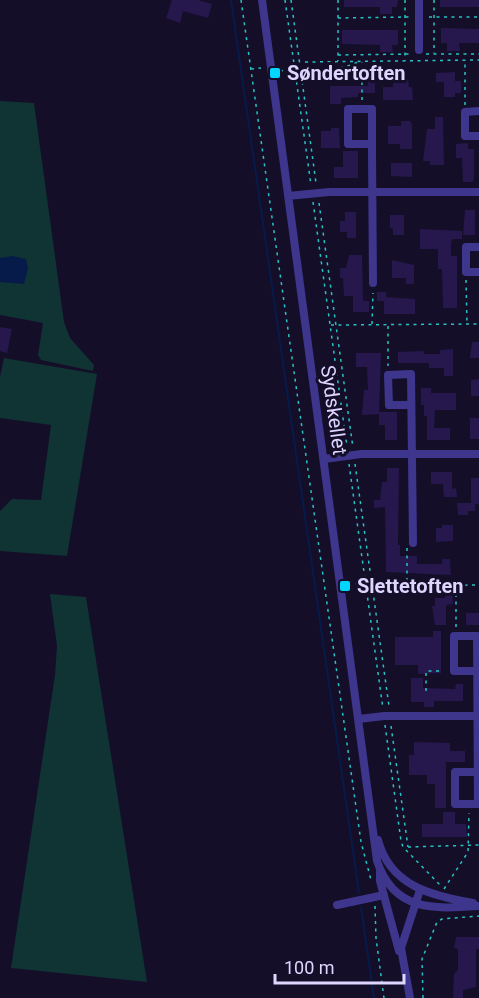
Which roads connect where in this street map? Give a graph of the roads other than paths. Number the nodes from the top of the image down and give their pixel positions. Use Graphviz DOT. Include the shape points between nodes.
graph roads {
  1 [pos="261,0"];
  2 [pos="419,0"];
  3 [pos="419,53"];
  4 [pos="479,111"];
  5 [pos="479,136"];
  6 [pos="372,144"];
  7 [pos="479,192"];
  8 [pos="372,193"];
  9 [pos="288,196"];
  10 [pos="479,247"];
  11 [pos="479,272"];
  12 [pos="373,283"];
  13 [pos="411,405"];
  14 [pos="412,454"];
  15 [pos="479,454"];
  16 [pos="324,459"];
  17 [pos="413,543"];
  18 [pos="477,671"];
  19 [pos="478,716"];
  20 [pos="359,719"];
  21 [pos="477,772"];
  22 [pos="374,824"];
  23 [pos="380,870"];
  24 [pos="420,890"];
  25 [pos="384,895"];
  26 [pos="415,904"];
  27 [pos="337,905"];
  28 [pos="479,905"];
  29 [pos="401,959"];
  30 [pos="410,998"];
  1 -- 9 [label="street, Sydskellet"];
  2 -- 3 [label="street"];
  4 -- 5 [label="street" via="465,112 465,136"];
  6 -- 6 [label="street" via="348,144 348,109 372,109"];
  6 -- 8 [label="street"];
  7 -- 8 [label="street"];
  8 -- 9 [label="street"];
  8 -- 12 [label="street"];
  9 -- 16 [label="street, Sydskellet"];
  10 -- 11 [label="street" via="466,247 466,272"];
  13 -- 13 [label="street" via="411,374 388,375 388,405"];
  13 -- 14 [label="street"];
  14 -- 15 [label="street"];
  14 -- 16 [label="street"];
  14 -- 17 [label="street"];
  16 -- 20 [label="street, Sydskellet"];
  18 -- 18 [label="street" via="454,671 454,636 477,636"];
  18 -- 19 [label="street"];
  19 -- 20 [label="street"];
  19 -- 21 [label="street"];
  20 -- 22 [label="street, Sydskellet"];
  21 -- 21 [label="street" via="478,804 455,804 455,772"];
  22 -- 23 [label="street, Sydskellet"];
  22 -- 24 [label="street, Sydskellet" via="386,860"];
  23 -- 25 [label="street, Sydskellet"];
  23 -- 26 [label="street, Sydskellet" via="395,890"];
  24 -- 26 [label="street, Sydskellet"];
  24 -- 28 [label="street"];
  25 -- 27 [label="street"];
  25 -- 29 [label="street, Sydskellet"];
  26 -- 28 [label="street" via="441,909"];
  26 -- 29 [label="street, Sydskellet" via="402,941"];
  29 -- 30 [label="street, Sydskellet"];
}
